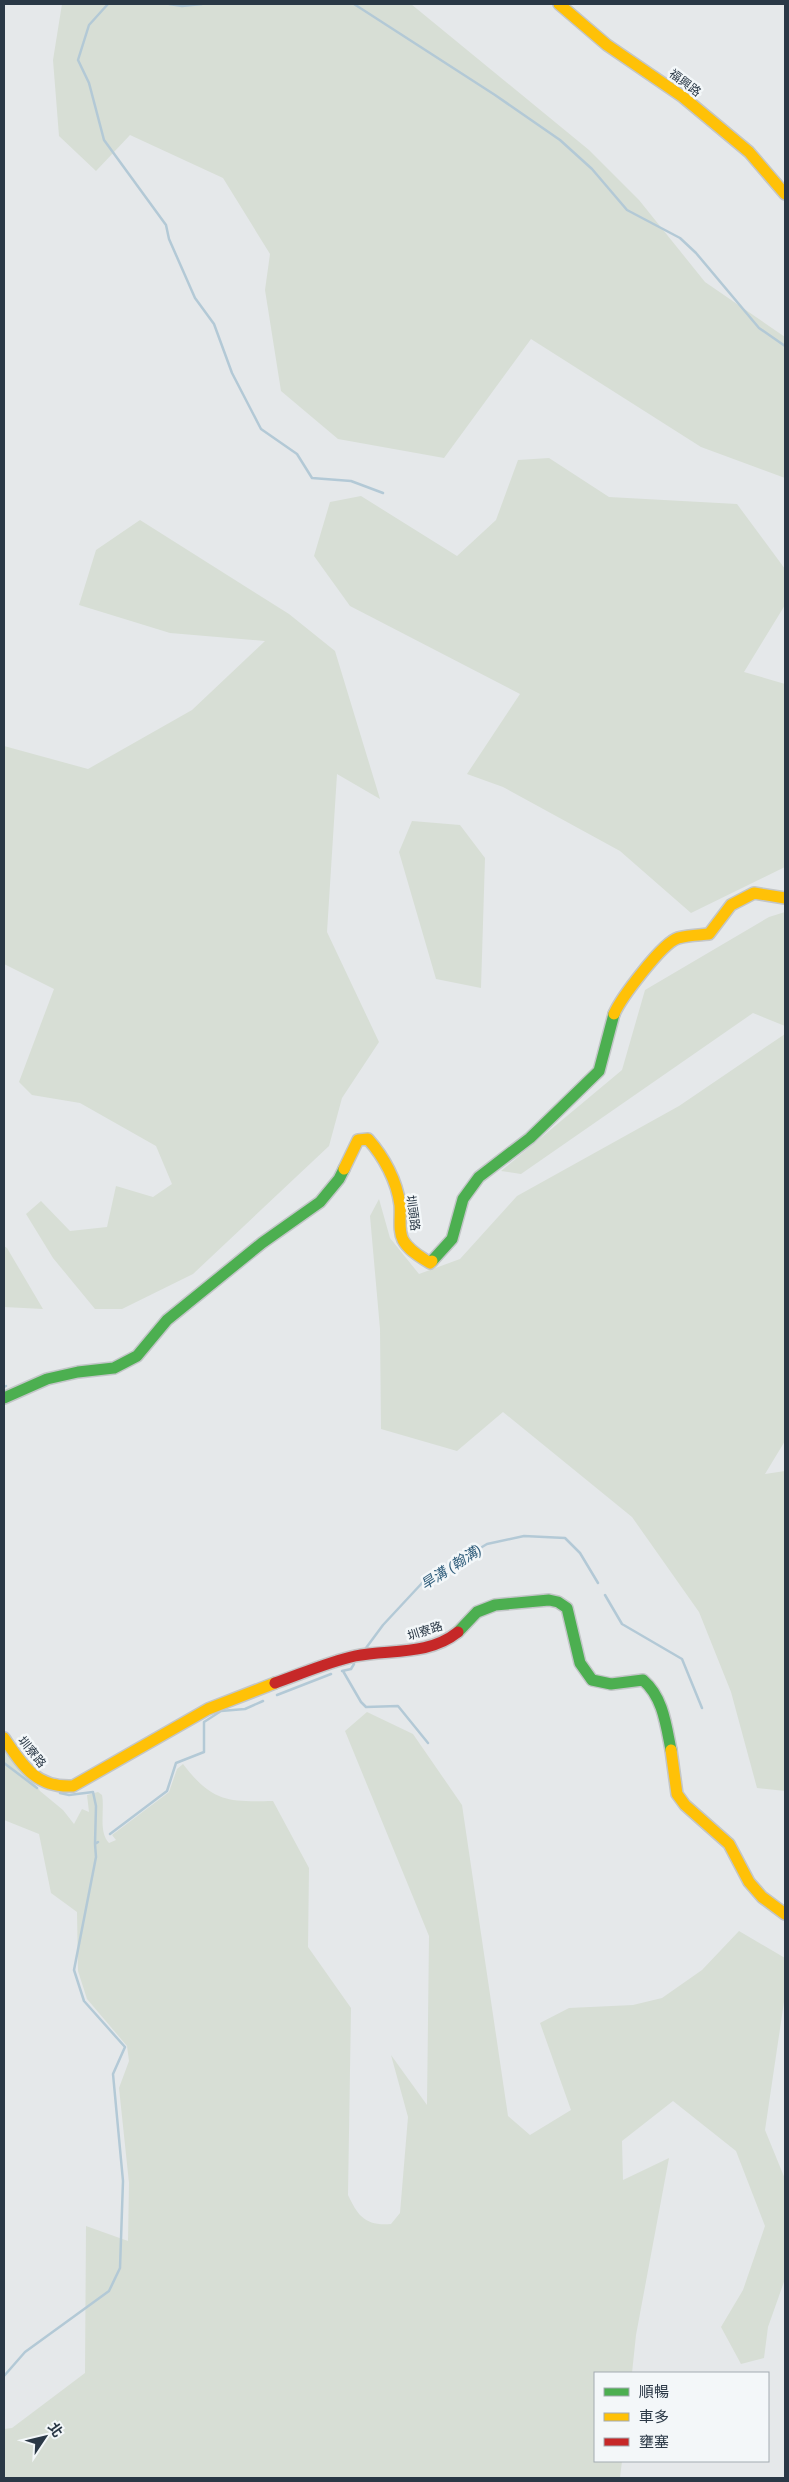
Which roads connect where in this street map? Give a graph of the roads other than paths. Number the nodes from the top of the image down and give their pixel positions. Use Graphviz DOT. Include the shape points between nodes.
graph roads {
  1 [pos="559,4"];
  2 [pos="785,194"];
  3 [pos="785,898"];
  4 [pos="4,1398"];
  5 [pos="4,1738"];
  6 [pos="785,1914"];
  1 -- 2 [label="street, 福興路" via="607,45 683,97 749,152"];
  3 -- 4 [label="street, 圳頭路" via="754,893 732,905 709,934 677,938 666,945 627,991 615,1012 599,1071 530,1138 479,1177 463,1199 452,1239 430,1263 402,1239 400,1204 395,1186 378,1151 368,1139 358,1140 339,1178 320,1202 174,1314 137,1356 114,1368 47,1379"];
  5 -- 6 [label="street, 圳寮路" via="34,1778 58,1789 73,1786 208,1709 272,1684 355,1656 421,1648 451,1638 477,1612 495,1605 558,1602 567,1608 580,1663 592,1680 611,1684 641,1680 649,1683 662,1708 678,1794 685,1805 729,1844 749,1882 762,1898"];
}
